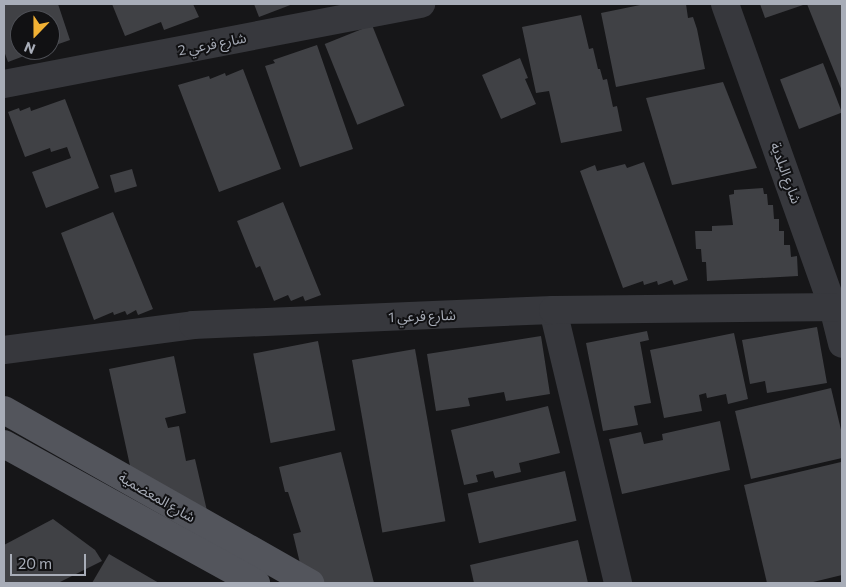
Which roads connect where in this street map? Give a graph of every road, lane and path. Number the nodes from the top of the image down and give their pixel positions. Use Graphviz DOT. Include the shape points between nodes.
graph roads {
  1 [pos="421,4"];
  2 [pos="725,4"];
  3 [pos="4,84"];
  4 [pos="838,307"];
  5 [pos="552,310"];
  6 [pos="842,344"];
  7 [pos="4,350"];
  8 [pos="4,410"];
  9 [pos="4,444"];
  10 [pos="256,583"];
  11 [pos="310,583"];
  12 [pos="618,583"];
  1 -- 3 [label="street, شارع فرعي 2"];
  2 -- 4 [label="street, شارع البلدية"];
  4 -- 5 [label="street, شارع فرعي 1"];
  4 -- 6 [label="street, شارع البلدية"];
  5 -- 7 [label="street, شارع فرعي 1" via="193,325"];
  5 -- 12 [label="street"];
  8 -- 11 [label="main road, شارع المعضمية"];
  9 -- 10 [label="main road, شارع المعضمية"];
}
